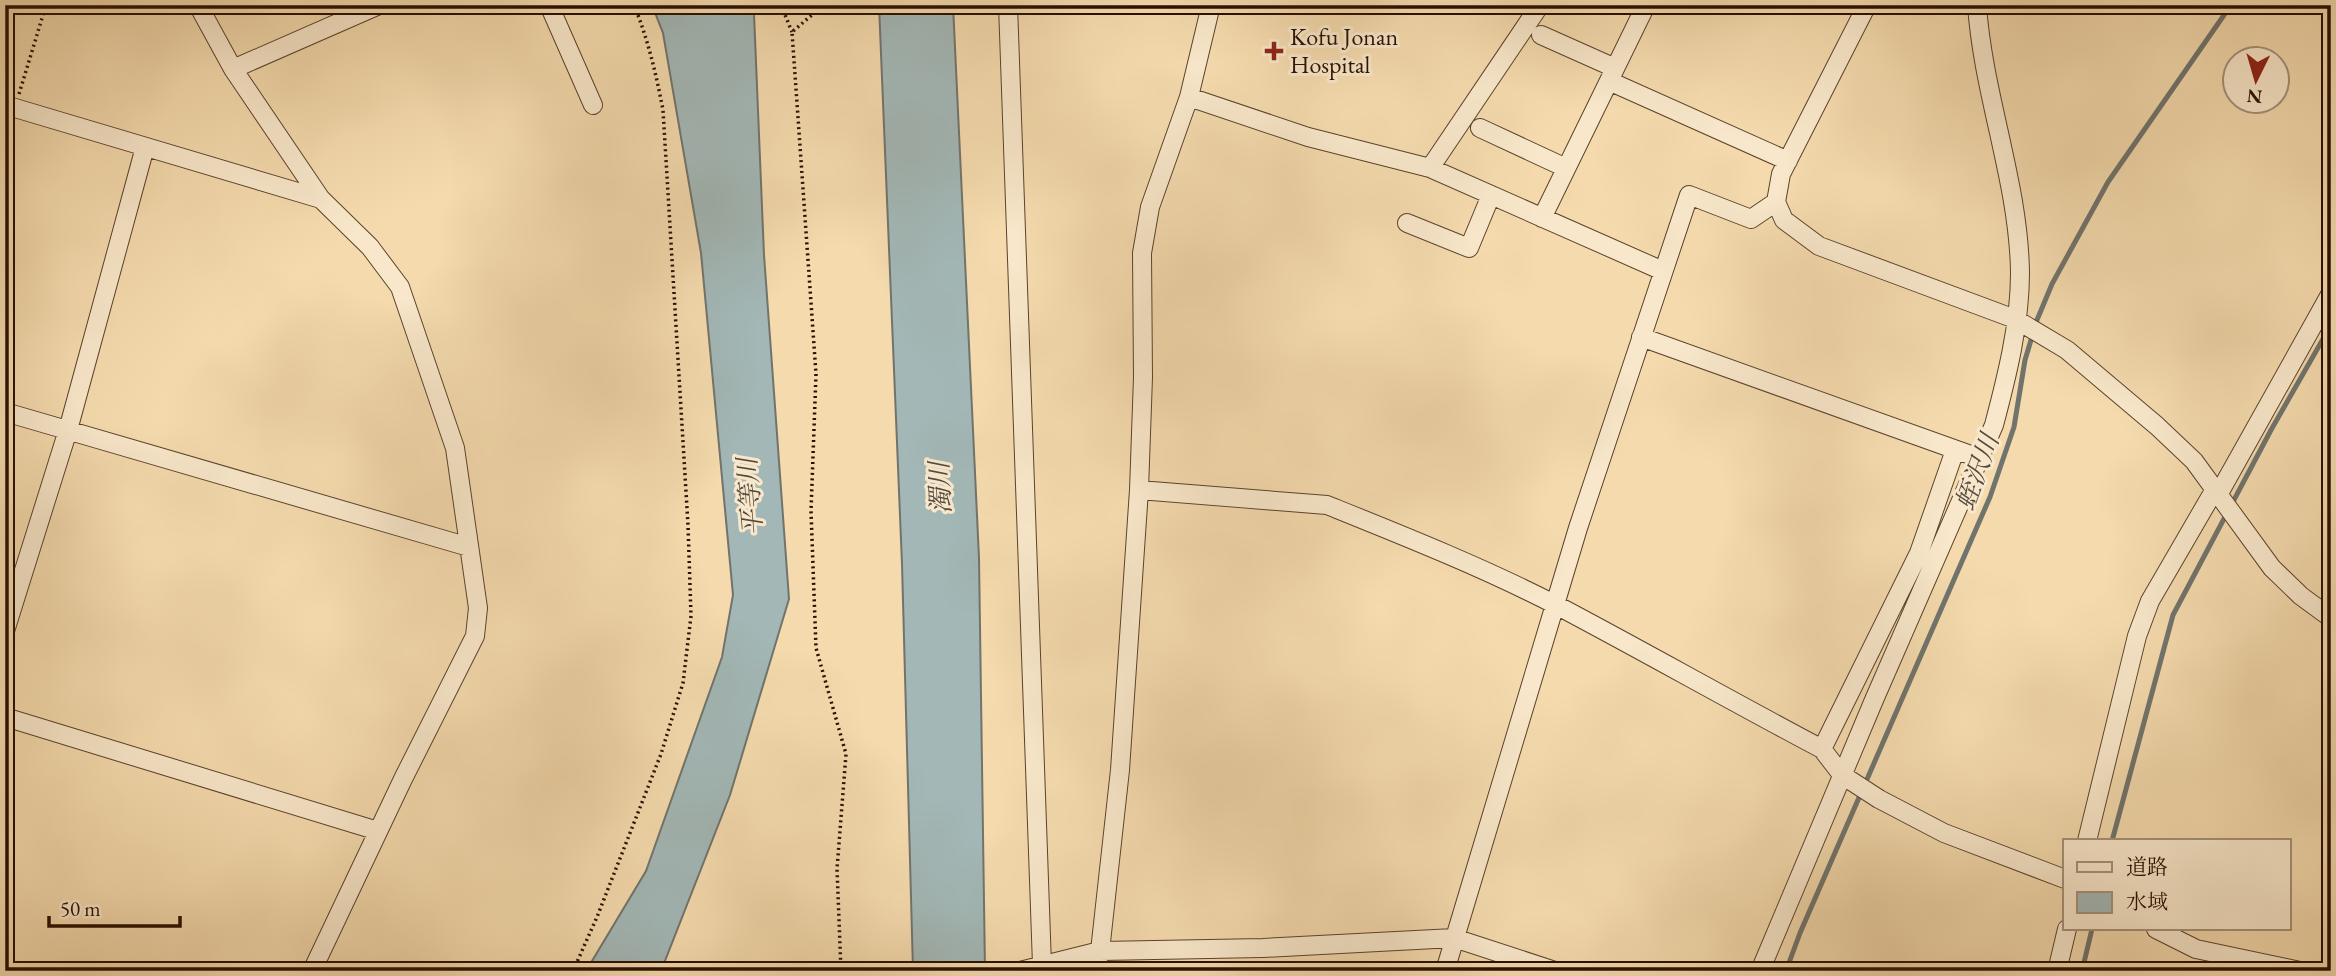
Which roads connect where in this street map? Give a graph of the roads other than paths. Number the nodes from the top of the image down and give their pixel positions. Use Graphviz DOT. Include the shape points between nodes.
graph roads {
  1 [pos="198,5"];
  2 [pos="379,5"];
  3 [pos="549,5"];
  4 [pos="1008,5"];
  5 [pos="1211,5"];
  6 [pos="1540,5"];
  7 [pos="1646,5"];
  8 [pos="1867,5"];
  9 [pos="1978,5"];
  10 [pos="1541,34"];
  11 [pos="233,69"];
  12 [pos="1612,75"];
  13 [pos="1188,97"];
  14 [pos="593,105"];
  15 [pos="10,106"];
  16 [pos="1480,128"];
  17 [pos="145,147"];
  18 [pos="1788,161"];
  19 [pos="1430,168"];
  20 [pos="1566,168"];
  21 [pos="1491,195"];
  22 [pos="321,200"];
  23 [pos="1776,202"];
  24 [pos="1542,218"];
  25 [pos="1407,223"];
  26 [pos="1663,271"];
  27 [pos="2331,293"];
  28 [pos="2028,327"];
  29 [pos="1641,337"];
  30 [pos="5,412"];
  31 [pos="68,430"];
  32 [pos="1955,450"];
  33 [pos="1979,458"];
  34 [pos="1139,490"];
  35 [pos="2218,494"];
  36 [pos="1928,528"];
  37 [pos="1945,537"];
  38 [pos="469,547"];
  39 [pos="1554,605"];
  40 [pos="2331,618"];
  41 [pos="5,631"];
  42 [pos="5,717"];
  43 [pos="1822,749"];
  44 [pos="1848,779"];
  45 [pos="378,831"];
  46 [pos="2087,839"];
  47 [pos="2063,878"];
  48 [pos="2067,930"];
  49 [pos="2158,930"];
  50 [pos="1454,938"];
  51 [pos="1100,951"];
  52 [pos="1035,968"];
  53 [pos="312,971"];
  54 [pos="1020,971"];
  55 [pos="1095,971"];
  56 [pos="1445,971"];
  57 [pos="1555,971"];
  58 [pos="1760,971"];
  59 [pos="2057,971"];
  60 [pos="2300,971"];
  1 -- 11 [label="street"];
  2 -- 11 [label="street"];
  3 -- 14 [label="street"];
  4 -- 52 [label="street"];
  5 -- 13 [label="street"];
  6 -- 19 [label="street"];
  7 -- 12 [label="street"];
  8 -- 18 [label="street"];
  9 -- 28 [label="street"];
  10 -- 12 [label="street"];
  11 -- 22 [label="street"];
  12 -- 18 [label="street"];
  12 -- 20 [label="street"];
  13 -- 19 [label="street" via="1308,137"];
  13 -- 34 [label="street" via="1150,207 1142,253"];
  15 -- 17 [label="street"];
  16 -- 20 [label="street"];
  17 -- 22 [label="street"];
  17 -- 31 [label="street"];
  18 -- 23 [label="street"];
  19 -- 21 [label="street"];
  20 -- 24 [label="street"];
  21 -- 24 [label="street"];
  21 -- 25 [label="street" via="1469,248"];
  22 -- 38 [label="street" via="370,247 400,287 455,448"];
  23 -- 26 [label="street" via="1751,219 1689,195"];
  23 -- 28 [label="street" via="1784,220 1819,246"];
  24 -- 26 [label="street"];
  26 -- 29 [label="street"];
  27 -- 35 [label="street"];
  28 -- 33 [label="street"];
  28 -- 35 [label="street" via="2067,350 2157,426 2194,461"];
  29 -- 32 [label="street"];
  29 -- 39 [label="street"];
  30 -- 31 [label="street"];
  31 -- 38 [label="street"];
  31 -- 41 [label="street"];
  32 -- 33 [label="street"];
  32 -- 36 [label="street"];
  33 -- 37 [label="street"];
  34 -- 39 [label="street" via="1328,505"];
  34 -- 51 [label="street" via="1120,771"];
  35 -- 40 [label="street" via="2272,568"];
  35 -- 46 [label="street" via="2150,601 2137,636"];
  36 -- 37 [label="street"];
  36 -- 43 [label="street"];
  37 -- 44 [label="street"];
  38 -- 45 [label="street" via="478,608 475,636"];
  39 -- 43 [label="street"];
  39 -- 50 [label="street"];
  42 -- 45 [label="street"];
  43 -- 44 [label="street"];
  44 -- 47 [label="street" via="1944,833"];
  44 -- 58 [label="street"];
  45 -- 53 [label="street"];
  48 -- 59 [label="street"];
  49 -- 60 [label="street" via="2196,949"];
  50 -- 51 [label="street"];
  50 -- 56 [label="street"];
  50 -- 57 [label="street"];
  51 -- 52 [label="street"];
  51 -- 55 [label="street"];
  52 -- 54 [label="street"];
}
